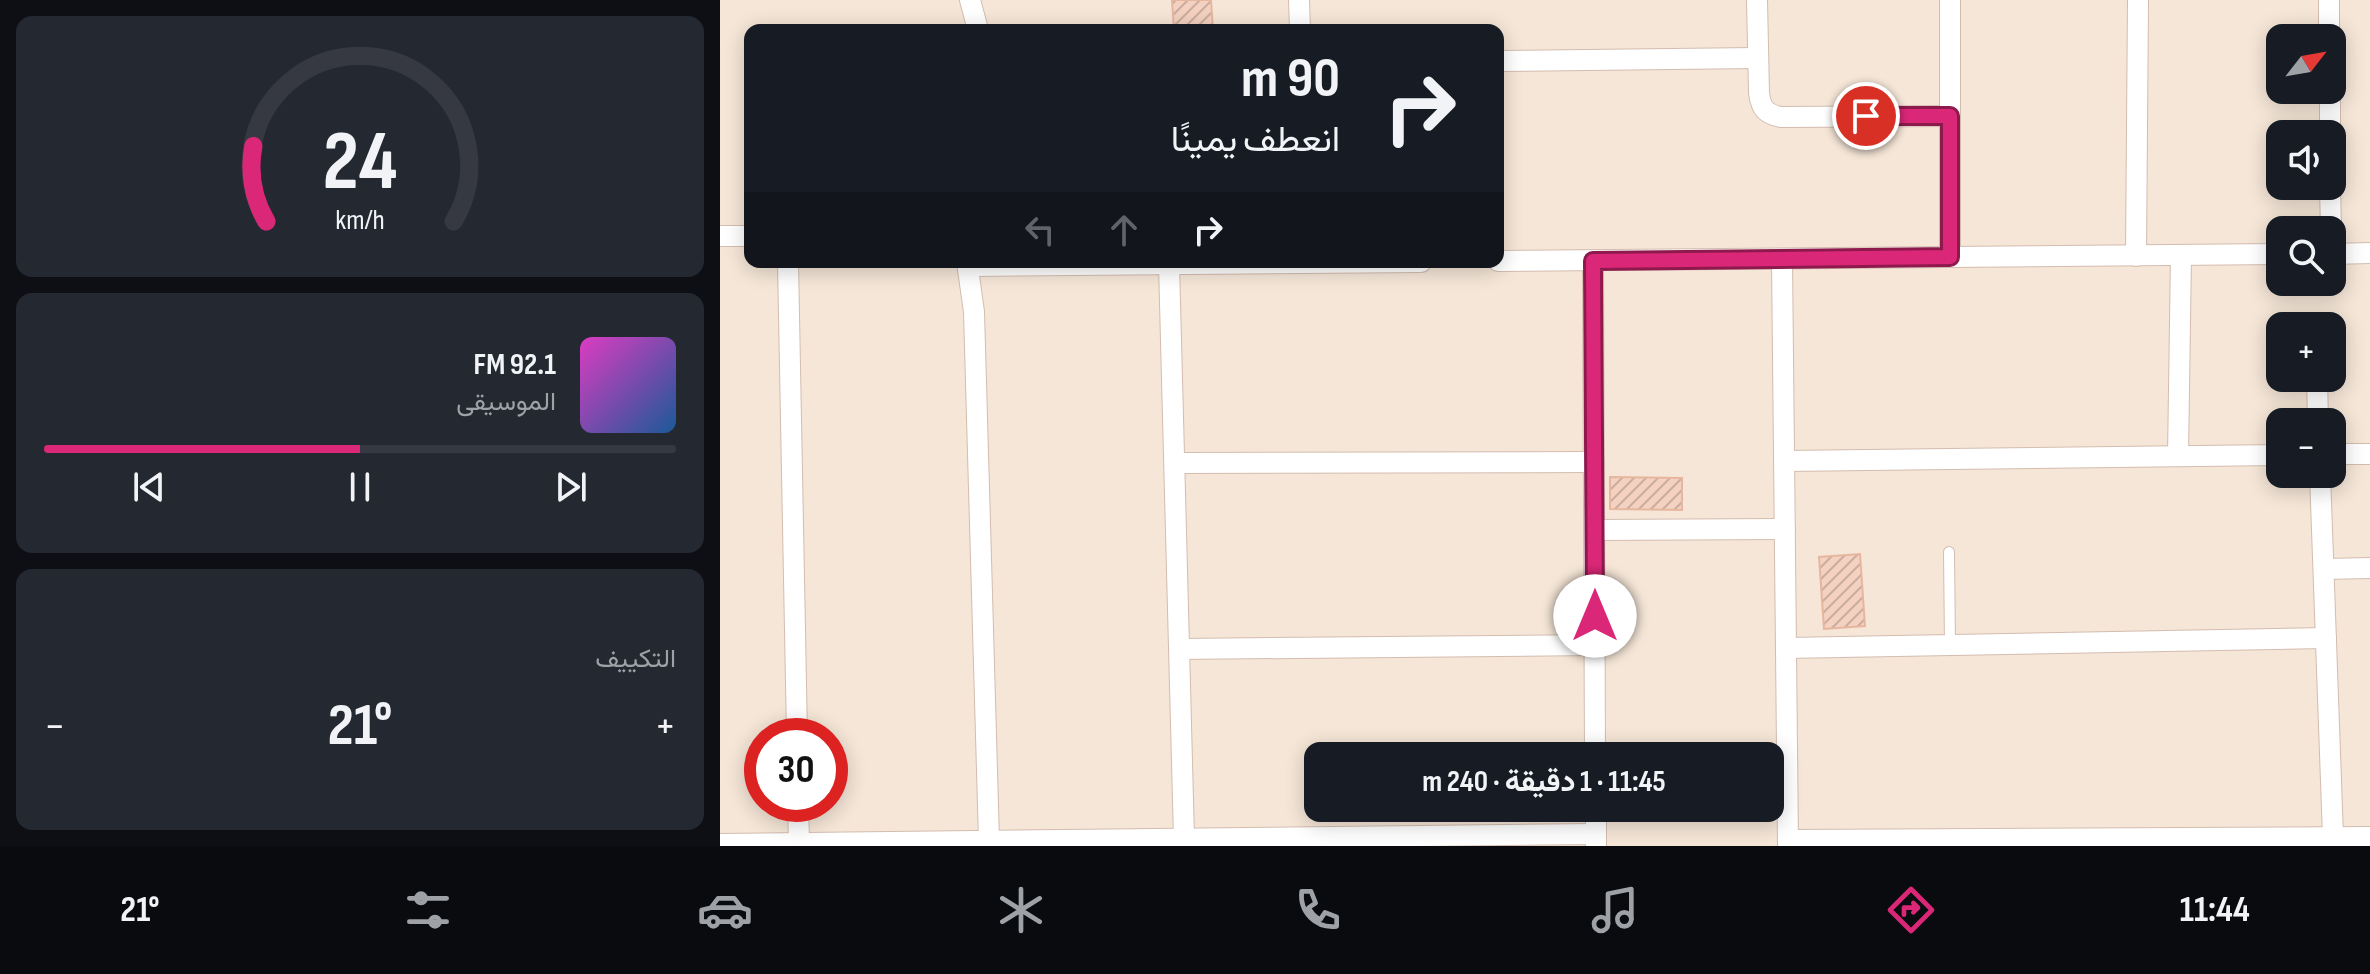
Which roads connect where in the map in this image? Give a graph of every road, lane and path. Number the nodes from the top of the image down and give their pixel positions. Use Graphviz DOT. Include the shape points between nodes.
graph roads {
  1 [pos="970,0"];
  2 [pos="1299,0"];
  3 [pos="1757,0"];
  4 [pos="1950,0"];
  5 [pos="2138,0"];
  6 [pos="2329,0"];
  7 [pos="976,24"];
  8 [pos="1300,24"];
  9 [pos="2329,24"];
  10 [pos="1757,58"];
  11 [pos="1504,61"];
  12 [pos="1950,116"];
  13 [pos="720,236"];
  14 [pos="744,236"];
  15 [pos="2370,253"];
  16 [pos="2266,254"];
  17 [pos="2346,254"];
  18 [pos="2181,255"];
  19 [pos="2136,256"];
  20 [pos="1950,257"];
  21 [pos="1782,259"];
  22 [pos="1504,261"];
  23 [pos="1593,261"];
  24 [pos="788,268"];
  25 [pos="968,268"];
  26 [pos="1169,268"];
  27 [pos="2346,454"];
  28 [pos="2370,454"];
  29 [pos="2266,455"];
  30 [pos="2178,456"];
  31 [pos="1784,461"];
  32 [pos="1594,462"];
  33 [pos="1175,463"];
  34 [pos="2321,488"];
  35 [pos="1785,529"];
  36 [pos="1595,530"];
  37 [pos="1949,552"];
  38 [pos="2370,568"];
  39 [pos="2324,569"];
  40 [pos="2326,638"];
  41 [pos="1595,645"];
  42 [pos="1950,645"];
  43 [pos="1786,648"];
  44 [pos="1179,649"];
  45 [pos="797,718"];
  46 [pos="1595,742"];
  47 [pos="798,822"];
  48 [pos="2333,837"];
  49 [pos="2370,837"];
  50 [pos="1184,839"];
  51 [pos="1596,840"];
  52 [pos="989,841"];
  53 [pos="799,843"];
  54 [pos="1102,843"];
  55 [pos="1788,843"];
  56 [pos="720,844"];
  1 -- 7 [label="street"];
  2 -- 8 [label="street"];
  3 -- 10 [label="street"];
  4 -- 12 [label="street"];
  5 -- 19 [label="street"];
  6 -- 9 [label="street"];
  10 -- 11 [label="street"];
  10 -- 12 [label="street" via="1760,103 1773,115"];
  12 -- 20 [label="street"];
  13 -- 14 [label="street"];
  15 -- 17 [label="street"];
  16 -- 18 [label="street"];
  18 -- 19 [label="street"];
  18 -- 30 [label="street"];
  19 -- 20 [label="street"];
  20 -- 21 [label="street"];
  21 -- 23 [label="street"];
  21 -- 31 [label="street"];
  22 -- 23 [label="street"];
  23 -- 32 [label="street"];
  24 -- 45 [label="street"];
  25 -- 52 [label="street" via="974,312"];
  26 -- 33 [label="street"];
  27 -- 28 [label="street"];
  29 -- 30 [label="street"];
  30 -- 31 [label="street"];
  31 -- 35 [label="street"];
  32 -- 33 [label="street"];
  32 -- 36 [label="street"];
  33 -- 44 [label="street"];
  34 -- 39 [label="street"];
  35 -- 36 [label="street"];
  35 -- 43 [label="street"];
  36 -- 41 [label="street"];
  37 -- 42 [label="lane"];
  38 -- 39 [label="street"];
  39 -- 40 [label="street"];
  40 -- 42 [label="street"];
  40 -- 48 [label="street"];
  41 -- 44 [label="street"];
  41 -- 46 [label="street"];
  42 -- 43 [label="street"];
  43 -- 55 [label="street"];
  44 -- 50 [label="street"];
  47 -- 53 [label="street"];
  48 -- 49 [label="street"];
  48 -- 55 [label="street"];
  50 -- 51 [label="street"];
  50 -- 54 [label="street"];
  52 -- 53 [label="street"];
  52 -- 54 [label="street"];
  53 -- 56 [label="street"];
}
